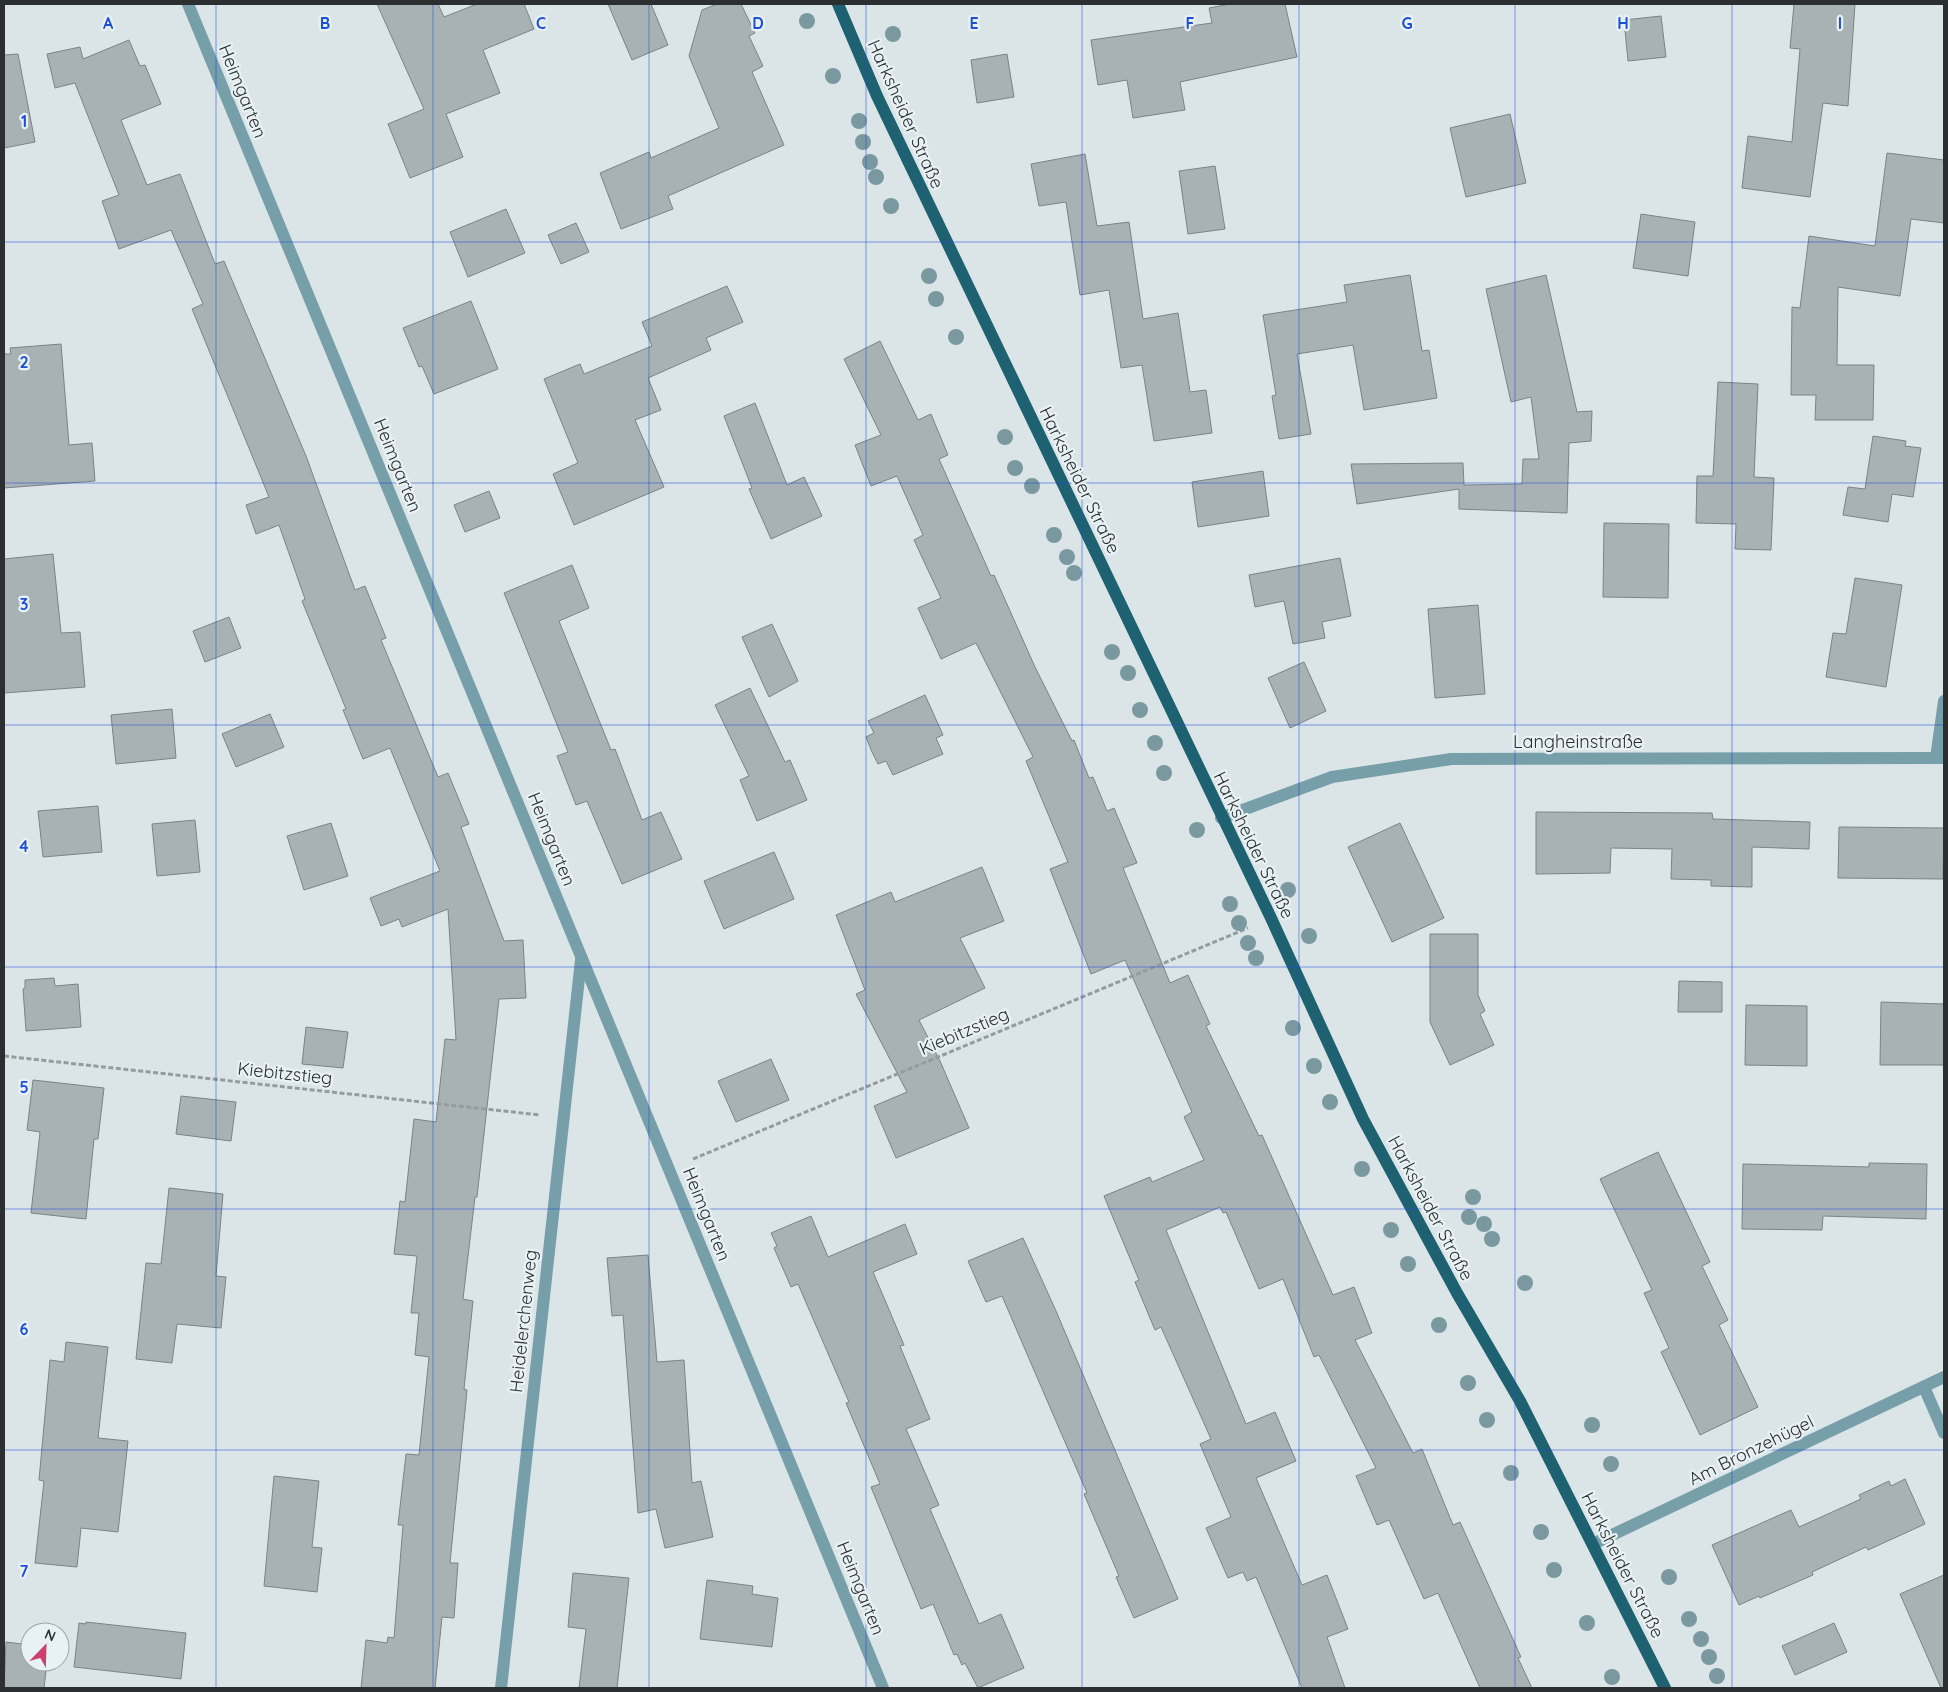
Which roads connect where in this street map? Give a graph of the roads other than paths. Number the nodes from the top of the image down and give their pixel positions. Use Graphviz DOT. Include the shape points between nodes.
graph roads {
  1 [pos="188,4"];
  2 [pos="838,4"];
  3 [pos="1944,701"];
  4 [pos="1940,758"];
  5 [pos="1221,818"];
  6 [pos="582,957"];
  7 [pos="1944,1377"];
  8 [pos="1924,1386"];
  9 [pos="1944,1433"];
  10 [pos="1593,1544"];
  11 [pos="501,1688"];
  12 [pos="883,1688"];
  13 [pos="1664,1688"];
  1 -- 6 [label="street, Heimgarten"];
  2 -- 5 [label="main road, Harksheider Straße" via="890,123"];
  3 -- 4 [label="street"];
  4 -- 5 [label="street, Langheinstraße" via="1451,759 1332,777"];
  5 -- 10 [label="main road, Harksheider Straße" via="1363,1120 1520,1401"];
  6 -- 11 [label="street, Heidelerchenweg"];
  6 -- 12 [label="street, Heimgarten"];
  7 -- 8 [label="street, Am Bronzehügel"];
  8 -- 9 [label="street"];
  8 -- 10 [label="street, Am Bronzehügel"];
  10 -- 13 [label="main road, Harksheider Straße"];
}
